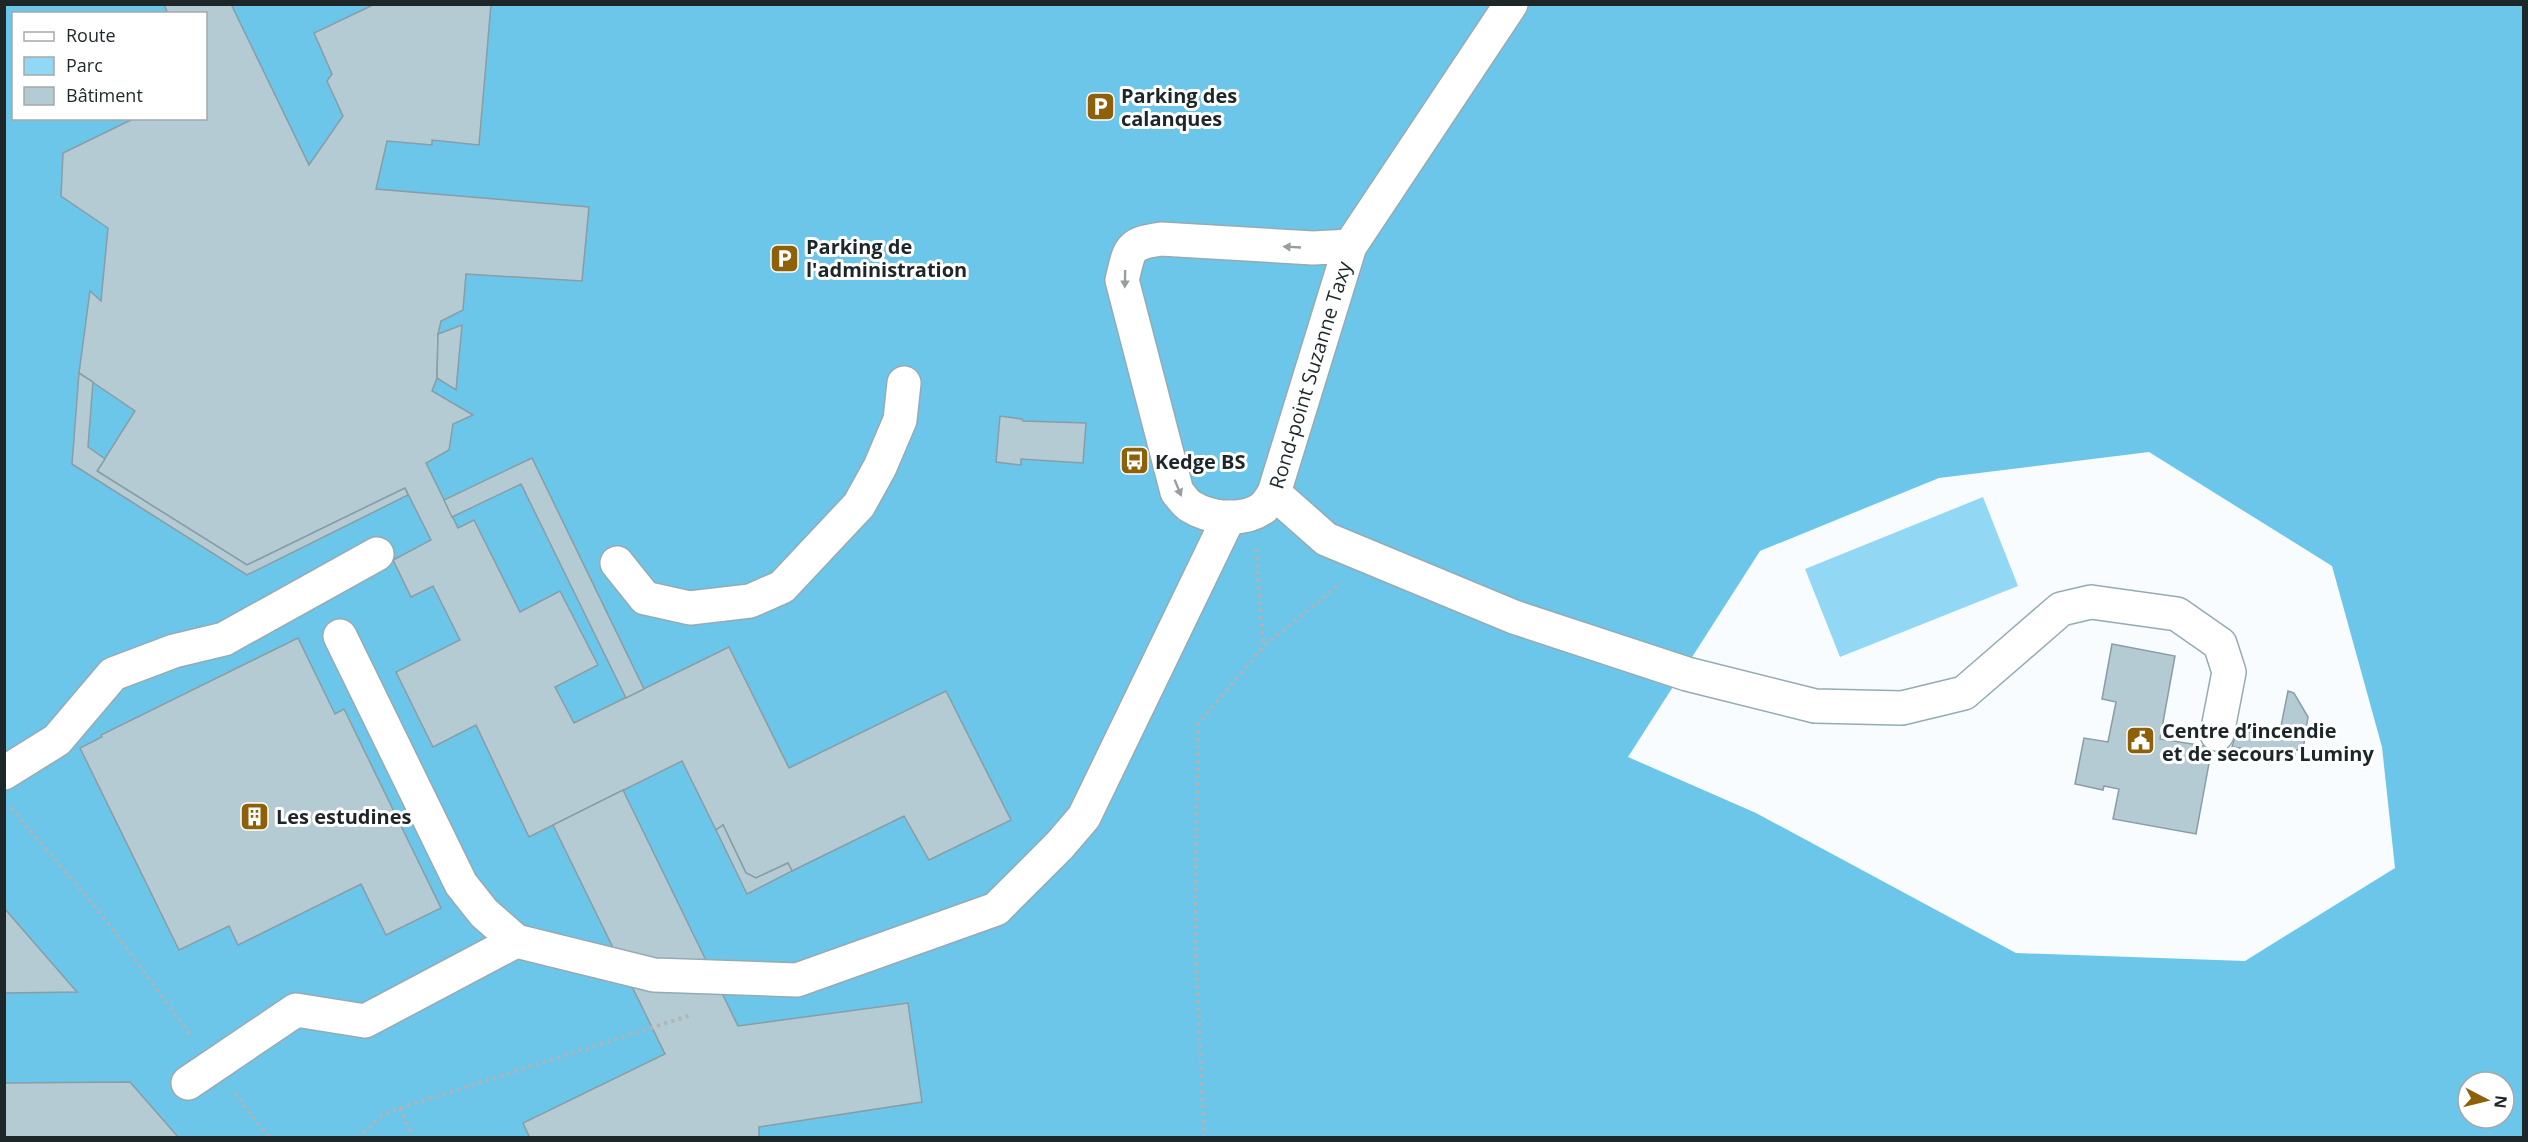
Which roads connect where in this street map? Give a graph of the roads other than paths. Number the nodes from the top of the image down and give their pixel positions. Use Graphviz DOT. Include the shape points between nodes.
graph roads {
  1 [pos="1510,4"];
  2 [pos="1350,246"];
  3 [pos="904,383"];
  4 [pos="1274,493"];
  5 [pos="1238,517"];
  6 [pos="377,554"];
  7 [pos="617,563"];
  8 [pos="340,636"];
  9 [pos="2217,734"];
  10 [pos="4,773"];
  11 [pos="516,941"];
  12 [pos="201,1074"];
  1 -- 2 [label="street"];
  2 -- 4 [label="street, Rond-point Suzanne Taxy"];
  2 -- 5 [label="street, Rond-point Suzanne Taxy, one-way" via="1313,248 1161,239 1139,242 1130,252 1122,280 1177,492 1189,506 1208,514"];
  3 -- 7 [label="street" via="900,420 859,505 782,586 750,601 690,608 645,598"];
  4 -- 5 [label="street, Rond-point Suzanne Taxy" via="1264,507"];
  4 -- 9 [label="street" via="1326,539 1514,617 1687,675 1815,706 1902,708 1964,693 2061,609 2091,602 2177,614 2220,644 2229,672"];
  5 -- 11 [label="street" via="1084,817 996,909 797,980 654,975"];
  6 -- 10 [label="street" via="224,639 174,651 112,674 57,740"];
  8 -- 11 [label="street" via="461,884 484,913"];
  11 -- 12 [label="street" via="365,1021 296,1010"];
}
